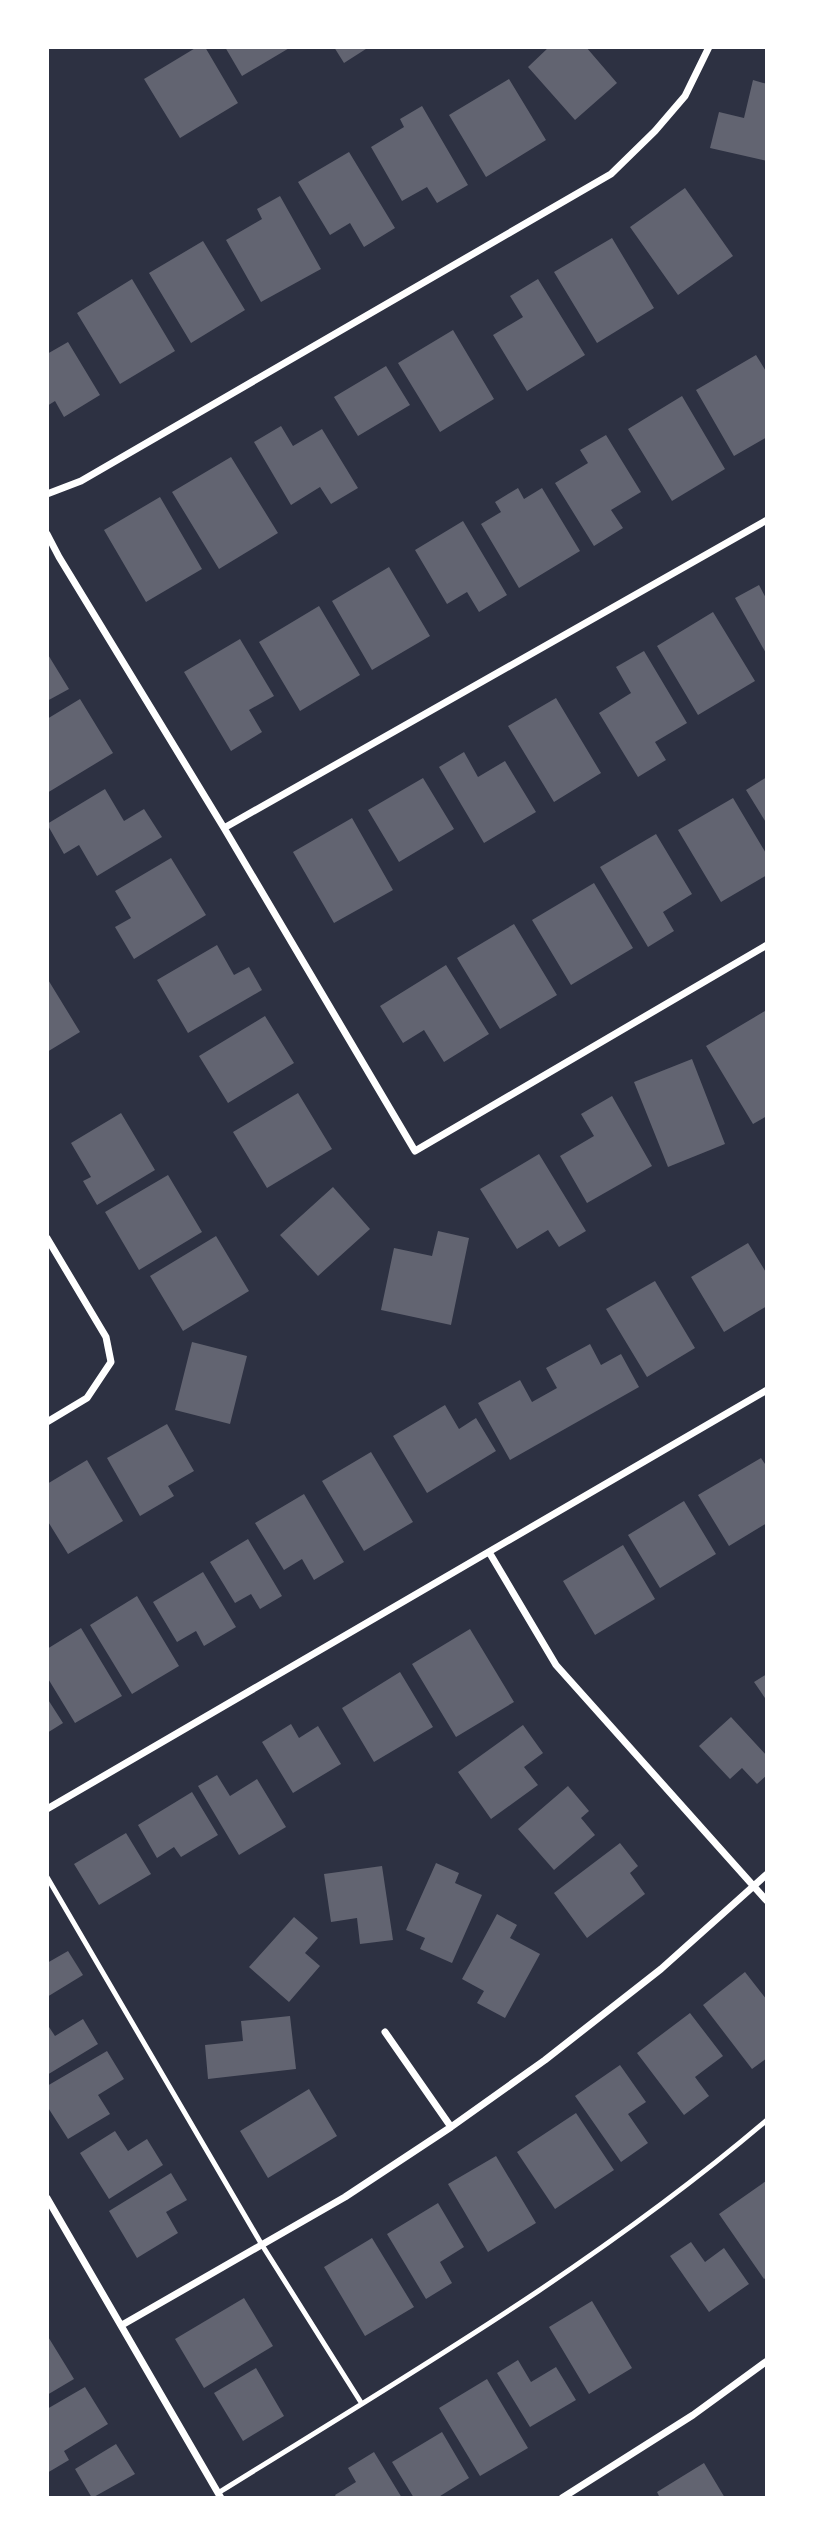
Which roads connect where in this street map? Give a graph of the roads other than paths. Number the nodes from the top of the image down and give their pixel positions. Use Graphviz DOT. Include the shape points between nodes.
graph roads {
  1 [pos="709,47"];
  2 [pos="47,494"];
  3 [pos="767,520"];
  4 [pos="47,534"];
  5 [pos="224,828"];
  6 [pos="767,945"];
  7 [pos="47,1238"];
  8 [pos="767,1390"];
  9 [pos="47,1422"];
  10 [pos="489,1552"];
  11 [pos="47,1809"];
  12 [pos="767,1874"];
  13 [pos="47,1877"];
  14 [pos="753,1885"];
  15 [pos="767,1901"];
  16 [pos="385,2032"];
  17 [pos="767,2120"];
  18 [pos="451,2127"];
  19 [pos="47,2198"];
  20 [pos="262,2245"];
  21 [pos="122,2325"];
  22 [pos="767,2361"];
  23 [pos="362,2404"];
  24 [pos="220,2495"];
  25 [pos="562,2498"];
  1 -- 2 [label="street" via="685,96 611,174 81,481"];
  3 -- 5 [label="street"];
  4 -- 5 [label="street"];
  5 -- 6 [label="street" via="415,1151"];
  7 -- 9 [label="street" via="106,1338 111,1362 87,1398"];
  8 -- 10 [label="street"];
  10 -- 11 [label="street"];
  10 -- 14 [label="street" via="556,1665"];
  12 -- 14 [label="street"];
  13 -- 20 [label="lane"];
  14 -- 15 [label="street"];
  14 -- 18 [label="street" via="661,1969"];
  16 -- 18 [label="street"];
  17 -- 23 [label="lane" via="714,2165 513,2310"];
  18 -- 20 [label="street"];
  19 -- 21 [label="street"];
  20 -- 21 [label="street"];
  20 -- 23 [label="lane"];
  21 -- 24 [label="street"];
  22 -- 25 [label="street" via="693,2415"];
  23 -- 24 [label="lane"];
}
